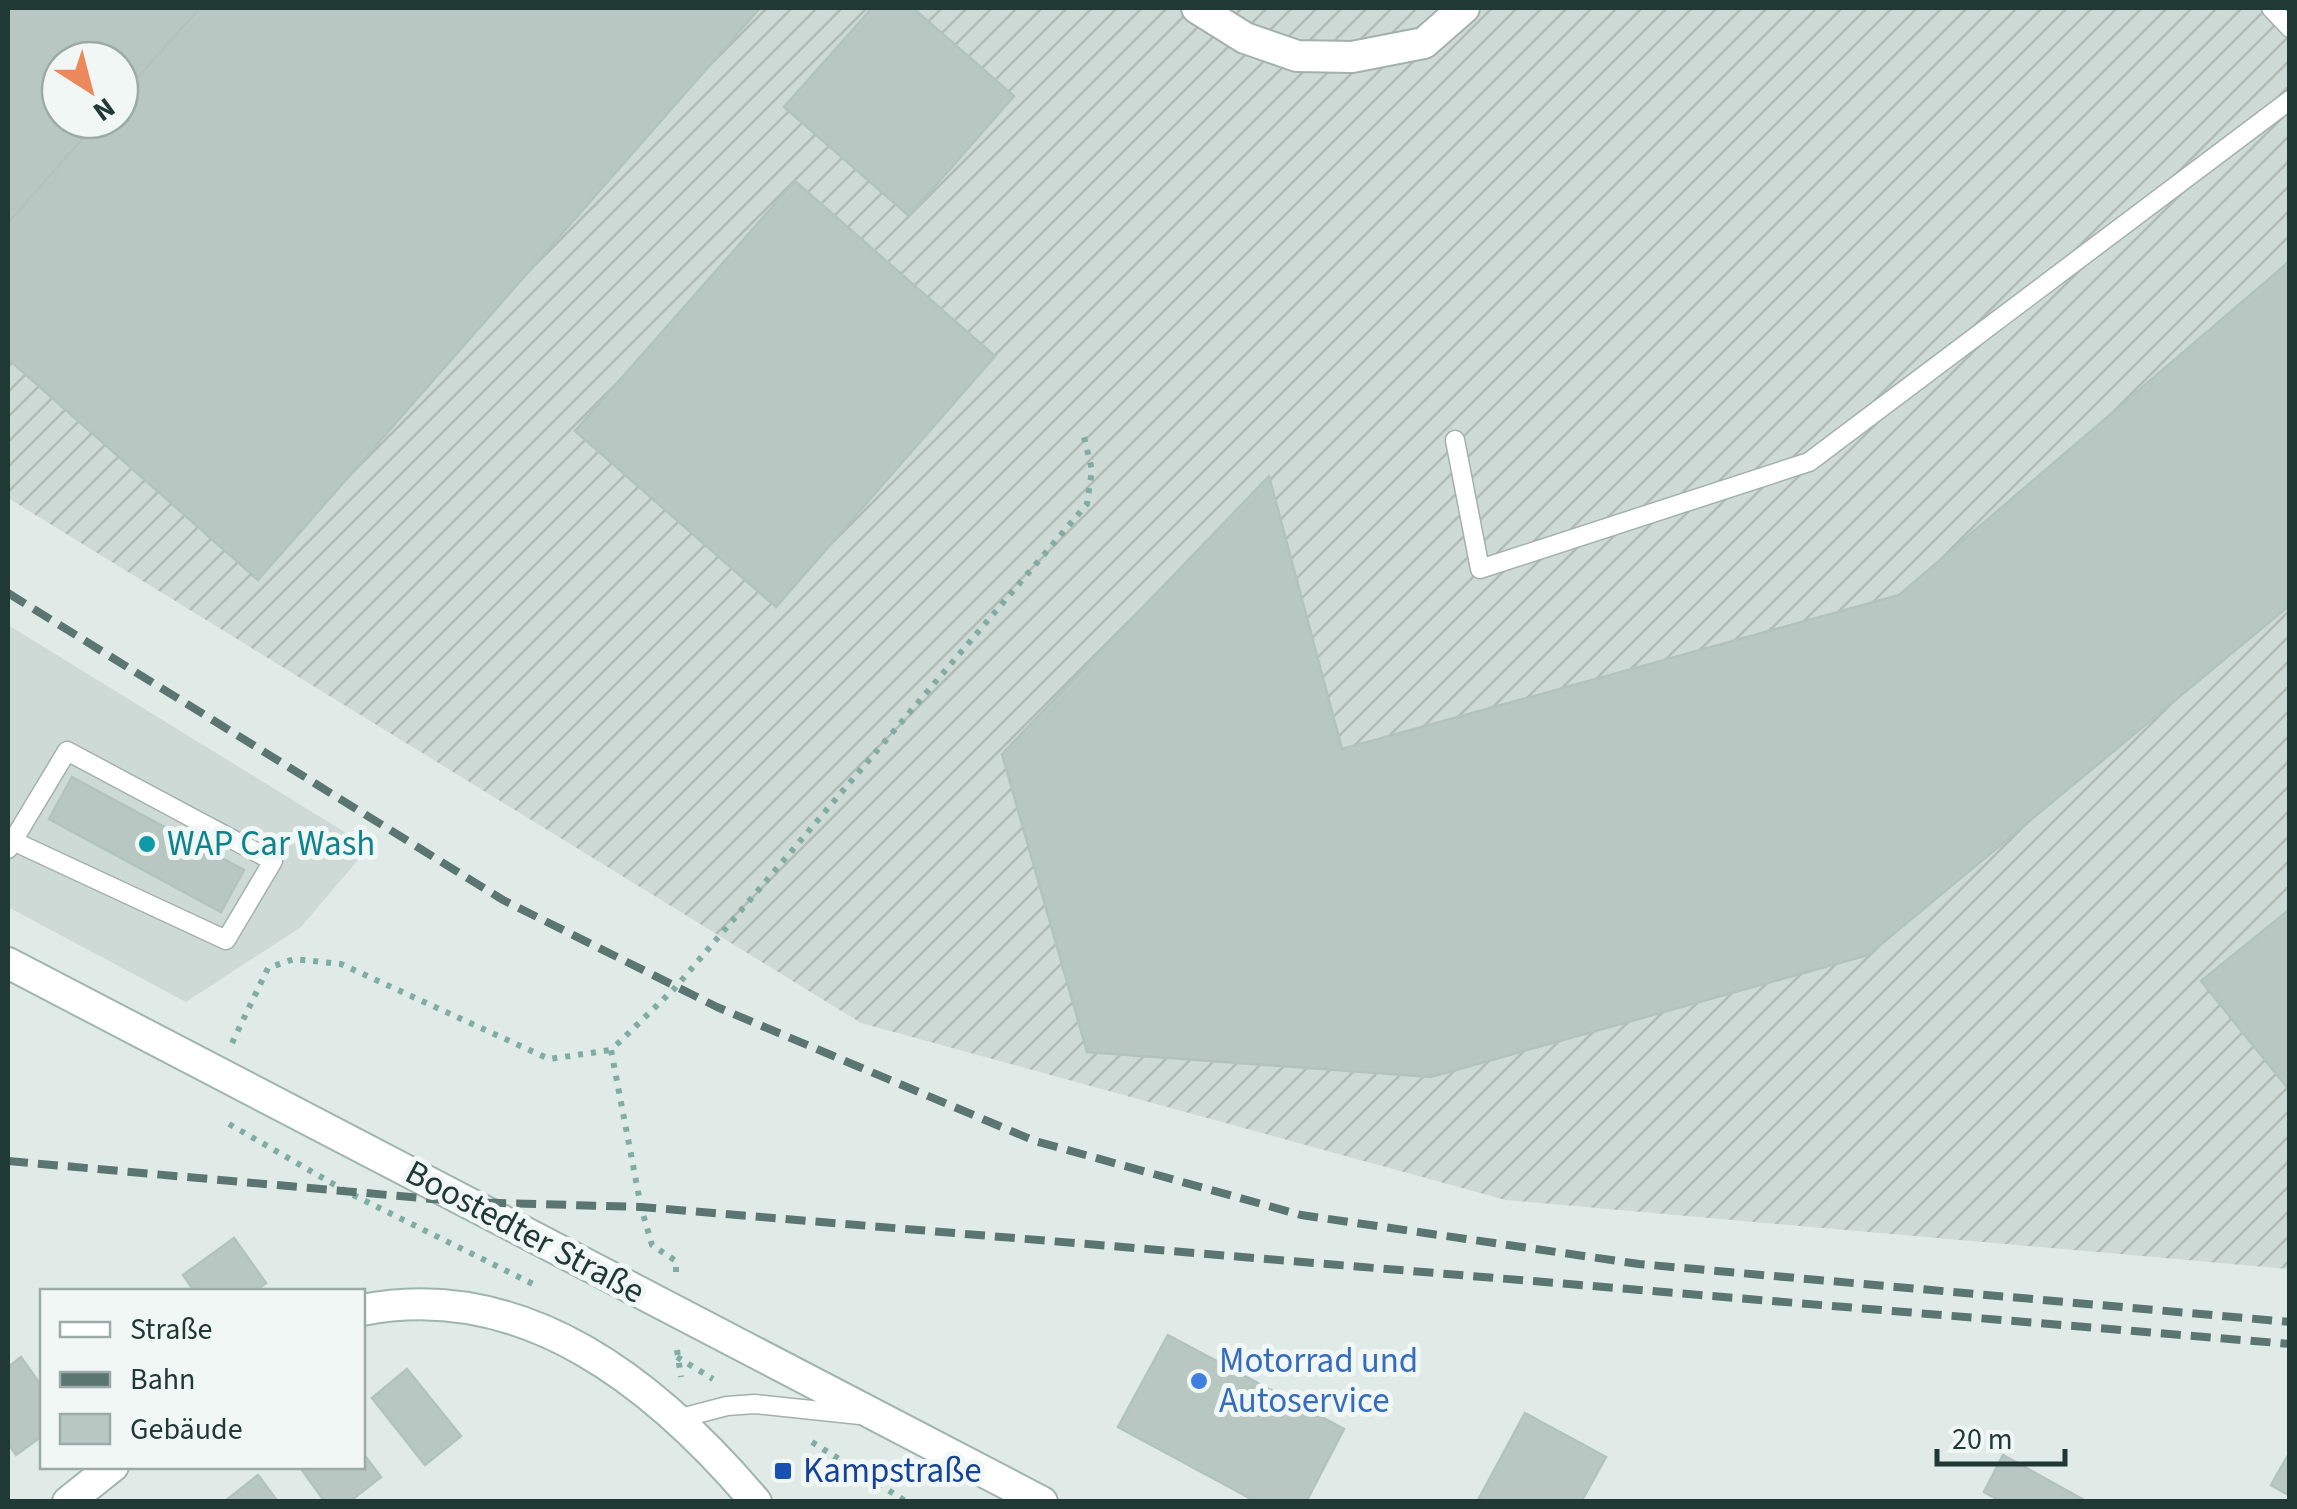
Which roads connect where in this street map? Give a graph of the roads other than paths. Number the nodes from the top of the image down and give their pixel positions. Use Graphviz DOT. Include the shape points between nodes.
graph roads {
  1 [pos="1197,8"];
  2 [pos="1464,8"];
  3 [pos="2271,8"];
  4 [pos="2290,28"];
  5 [pos="2290,100"];
  6 [pos="1455,440"];
  7 [pos="10,845"];
  8 [pos="8,963"];
  9 [pos="365,1310"];
  10 [pos="878,1417"];
  11 [pos="678,1418"];
  12 [pos="110,1469"];
  13 [pos="68,1502"];
  14 [pos="756,1502"];
  15 [pos="1042,1502"];
  1 -- 2 [label="street" via="1245,38 1297,56 1352,57 1424,43"];
  3 -- 4 [label="lane"];
  5 -- 6 [label="lane" via="1809,462 1480,569"];
  7 -- 7 [label="lane" via="226,940 272,861 67,751"];
  8 -- 10 [label="street, Boostedter Straße"];
  9 -- 11 [label="street" via="423,1304 515,1319 564,1339 638,1384"];
  10 -- 11 [label="lane" via="755,1404"];
  10 -- 15 [label="street, Boostedter Straße"];
  11 -- 14 [label="street"];
  12 -- 13 [label="street"];
}
